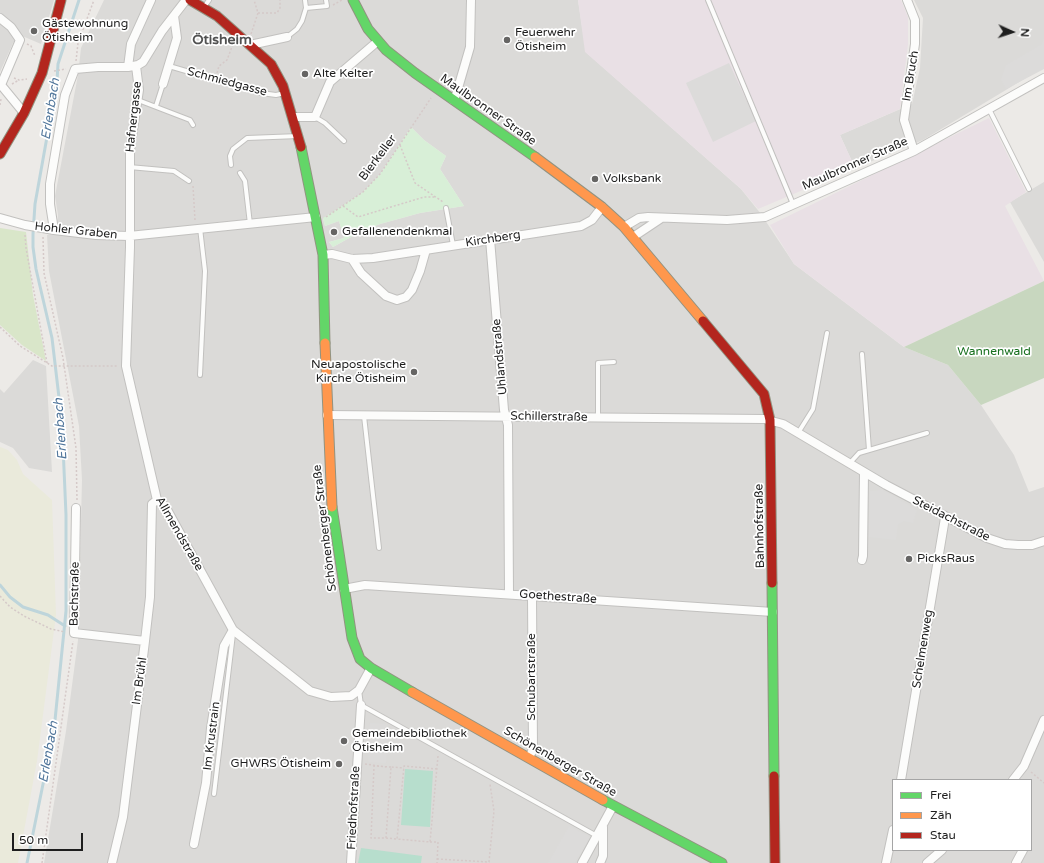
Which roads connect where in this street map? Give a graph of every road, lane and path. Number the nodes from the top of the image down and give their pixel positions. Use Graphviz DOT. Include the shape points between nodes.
graph roads {
  1 [pos="61,0"];
  2 [pos="94,0"];
  3 [pos="151,0"];
  4 [pos="186,0"];
  5 [pos="190,0"];
  6 [pos="254,0"];
  7 [pos="280,0"];
  8 [pos="305,0"];
  9 [pos="326,0"];
  10 [pos="342,0"];
  11 [pos="353,0"];
  12 [pos="471,0"];
  13 [pos="708,0"];
  14 [pos="907,0"];
  15 [pos="207,3"];
  16 [pos="327,6"];
  17 [pos="306,8"];
  18 [pos="258,13"];
  19 [pos="174,16"];
  20 [pos="0,18"];
  21 [pos="237,32"];
  22 [pos="287,37"];
  23 [pos="20,40"];
  24 [pos="378,41"];
  25 [pos="249,44"];
  26 [pos="36,61"];
  27 [pos="168,66"];
  28 [pos="132,67"];
  29 [pos="75,69"];
  30 [pos="64,70"];
  31 [pos="53,71"];
  32 [pos="1044,78"];
  33 [pos="216,79"];
  34 [pos="163,84"];
  35 [pos="0,85"];
  36 [pos="437,89"];
  37 [pos="285,93"];
  38 [pos="138,100"];
  39 [pos="453,100"];
  40 [pos="156,106"];
  41 [pos="989,109"];
  42 [pos="24,113"];
  43 [pos="294,117"];
  44 [pos="315,117"];
  45 [pos="193,125"];
  46 [pos="299,136"];
  47 [pos="344,141"];
  48 [pos="400,145"];
  49 [pos="914,151"];
  50 [pos="0,154"];
  51 [pos="232,165"];
  52 [pos="129,167"];
  53 [pos="240,173"];
  54 [pos="189,181"];
  55 [pos="1029,189"];
  56 [pos="436,197"];
  57 [pos="793,205"];
  58 [pos="343,206"];
  59 [pos="602,207"];
  60 [pos="446,208"];
  61 [pos="0,218"];
  62 [pos="316,219"];
  63 [pos="660,219"];
  64 [pos="250,224"];
  65 [pos="24,225"];
  66 [pos="624,227"];
  67 [pos="42,228"];
  68 [pos="198,228"];
  69 [pos="54,230"];
  70 [pos="129,236"];
  71 [pos="634,237"];
  72 [pos="490,239"];
  73 [pos="453,245"];
  74 [pos="426,250"];
  75 [pos="323,255"];
  76 [pos="352,259"];
  77 [pos="0,326"];
  78 [pos="827,333"];
  79 [pos="862,354"];
  80 [pos="614,362"];
  81 [pos="47,363"];
  82 [pos="126,366"];
  83 [pos="65,367"];
  84 [pos="200,375"];
  85 [pos="364,414"];
  86 [pos="327,415"];
  87 [pos="506,416"];
  88 [pos="598,418"];
  89 [pos="770,420"];
  90 [pos="798,433"];
  91 [pos="927,433"];
  92 [pos="869,450"];
  93 [pos="850,464"];
  94 [pos="864,473"];
  95 [pos="158,500"];
  96 [pos="76,508"];
  97 [pos="945,518"];
  98 [pos="1044,541"];
  99 [pos="379,548"];
  100 [pos="862,560"];
  101 [pos="344,589"];
  102 [pos="510,594"];
  103 [pos="0,596"];
  104 [pos="532,596"];
  105 [pos="773,612"];
  106 [pos="233,630"];
  107 [pos="61,632"];
  108 [pos="74,633"];
  109 [pos="145,641"];
  110 [pos="371,668"];
  111 [pos="359,690"];
  112 [pos="361,705"];
  113 [pos="1044,720"];
  114 [pos="439,748"];
  115 [pos="529,758"];
  116 [pos="357,764"];
  117 [pos="1024,766"];
  118 [pos="386,767"];
  119 [pos="391,767"];
  120 [pos="404,768"];
  121 [pos="437,769"];
  122 [pos="488,776"];
  123 [pos="901,779"];
  124 [pos="1014,779"];
  125 [pos="1044,783"];
  126 [pos="214,794"];
  127 [pos="613,806"];
  128 [pos="603,827"];
  129 [pos="892,835"];
  130 [pos="597,836"];
  131 [pos="386,838"];
  132 [pos="397,839"];
  133 [pos="430,842"];
  134 [pos="194,844"];
  135 [pos="941,851"];
  136 [pos="1022,851"];
  137 [pos="437,859"];
  138 [pos="42,863"];
  139 [pos="112,863"];
  140 [pos="351,863"];
  141 [pos="437,863"];
  142 [pos="582,863"];
  143 [pos="600,863"];
  144 [pos="722,863"];
  145 [pos="775,863"];
  146 [pos="886,863"];
  147 [pos="927,863"];
  148 [pos="1016,863"];
  1 -- 42 [label="street" via="42,73"];
  2 -- 29 [label="path" via="78,43"];
  3 -- 28 [label="street, Hafnergasse" via="131,44"];
  4 -- 19 [label="street"];
  5 -- 15 [label="street, Schönenberger Straße"];
  6 -- 18 [label="path"];
  7 -- 18 [label="path" via="277,13"];
  8 -- 17 [label="lane"];
  9 -- 16 [label="lane"];
  10 -- 16 [label="path"];
  11 -- 24 [label="street, Maulbronner Straße" via="368,29"];
  12 -- 39 [label="street" via="470,47"];
  13 -- 57 [label="lane"];
  14 -- 49 [label="street, Im Bruch" via="915,20 916,44 904,120"];
  15 -- 21 [label="street, Schönenberger Straße"];
  16 -- 17 [label="lane"];
  17 -- 22 [label="lane" via="297,29"];
  18 -- 25 [label="path"];
  19 -- 27 [label="street" via="177,38"];
  19 -- 28 [label="street" via="144,62"];
  20 -- 23 [label="street" via="11,27"];
  21 -- 25 [label="street, Schönenberger Straße"];
  21 -- 33 [label="path" via="226,60 219,66"];
  22 -- 25 [label="street"];
  23 -- 26 [label="path" via="31,46"];
  23 -- 35 [label="street"];
  24 -- 36 [label="street, Maulbronner Straße"];
  24 -- 44 [label="street" via="330,82"];
  25 -- 37 [label="street, Schönenberger Straße" via="271,64"];
  27 -- 33 [label="lane, Schmiedgasse"];
  27 -- 34 [label="street"];
  28 -- 29 [label="street"];
  28 -- 38 [label="street, Hafnergasse" via="139,81"];
  29 -- 69 [label="street" via="65,96 50,184"];
  30 -- 31 [label="path"];
  32 -- 41 [label="street, Maulbronner Straße"];
  33 -- 37 [label="lane, Schmiedgasse" via="261,93"];
  34 -- 40 [label="lane"];
  35 -- 42 [label="street"];
  36 -- 39 [label="street, Maulbronner Straße"];
  36 -- 48 [label="path, Bierkeller"];
  37 -- 43 [label="street, Schönenberger Straße"];
  38 -- 40 [label="lane"];
  38 -- 52 [label="street, Hafnergasse"];
  39 -- 59 [label="street, Maulbronner Straße"];
  40 -- 45 [label="lane" via="190,120"];
  41 -- 49 [label="street, Maulbronner Straße"];
  41 -- 55 [label="lane"];
  42 -- 50 [label="street"];
  43 -- 44 [label="street"];
  43 -- 46 [label="street, Schönenberger Straße"];
  44 -- 47 [label="lane"];
  46 -- 51 [label="lane" via="247,138 233,149 230,156"];
  46 -- 62 [label="street, Schönenberger Straße"];
  48 -- 56 [label="path" via="415,183"];
  48 -- 58 [label="path, Bierkeller" via="380,174 363,192"];
  49 -- 57 [label="street, Maulbronner Straße"];
  52 -- 54 [label="lane, Hafnergasse" via="174,171"];
  52 -- 70 [label="street, Hafnergasse"];
  53 -- 64 [label="lane" via="245,182"];
  54 -- 68 [label="path" via="193,184"];
  56 -- 58 [label="path" via="424,198 358,217"];
  56 -- 60 [label="path" via="443,201"];
  57 -- 63 [label="street, Maulbronner Straße" via="765,217 727,220"];
  58 -- 62 [label="path, Bierkeller"];
  59 -- 66 [label="street, Maulbronner Straße"];
  59 -- 72 [label="street, Kirchberg" via="592,220 581,226"];
  60 -- 73 [label="lane"];
  61 -- 65 [label="street, Hohler Graben"];
  62 -- 64 [label="street, Hohler Graben"];
  62 -- 75 [label="street, Schönenberger Straße"];
  63 -- 66 [label="street, Maulbronner Straße" via="639,218"];
  63 -- 71 [label="street"];
  64 -- 68 [label="street, Hohler Graben"];
  65 -- 67 [label="street, Hohler Graben"];
  65 -- 81 [label="path"];
  66 -- 71 [label="street, Maulbronner Straße"];
  67 -- 69 [label="street, Hohler Graben"];
  67 -- 83 [label="path" via="44,273"];
  68 -- 70 [label="street, Hohler Graben"];
  68 -- 84 [label="lane" via="205,271"];
  69 -- 70 [label="street, Hohler Graben"];
  70 -- 82 [label="street, Allmendstraße"];
  71 -- 89 [label="street, Bahnhofstraße" via="764,394"];
  72 -- 73 [label="street, Kirchberg"];
  72 -- 87 [label="street, Uhlandstraße"];
  73 -- 74 [label="street, Kirchberg"];
  74 -- 76 [label="street, Kirchberg"];
  74 -- 76 [label="street" via="412,290 397,300 393,300 361,273"];
  75 -- 76 [label="street, Kirchberg" via="332,254"];
  75 -- 86 [label="street, Schönenberger Straße"];
  77 -- 81 [label="path" via="20,346"];
  78 -- 90 [label="lane" via="813,409"];
  79 -- 92 [label="lane"];
  80 -- 88 [label="lane" via="598,364"];
  81 -- 83 [label="path"];
  82 -- 83 [label="path"];
  82 -- 95 [label="street, Allmendstraße"];
  83 -- 96 [label="path" via="76,448"];
  85 -- 86 [label="street, Schillerstraße"];
  85 -- 87 [label="street, Schillerstraße"];
  85 -- 99 [label="lane"];
  86 -- 101 [label="street, Schönenberger Straße" via="333,517"];
  87 -- 88 [label="street, Schillerstraße"];
  87 -- 102 [label="street, Uhlandstraße"];
  88 -- 89 [label="street, Schillerstraße"];
  89 -- 90 [label="street, Steidachstraße"];
  89 -- 105 [label="street, Bahnhofstraße"];
  90 -- 93 [label="street, Steidachstraße"];
  91 -- 92 [label="lane"];
  92 -- 93 [label="lane" via="859,453"];
  93 -- 94 [label="street, Steidachstraße"];
  94 -- 97 [label="street, Steidachstraße"];
  94 -- 100 [label="street"];
  95 -- 106 [label="street, Allmendstraße" via="165,506"];
  95 -- 109 [label="street, Im Brühl" via="152,504 150,597"];
  96 -- 108 [label="street, Bachstraße"];
  97 -- 98 [label="street, Steidachstraße" via="1005,544 1032,545"];
  97 -- 123 [label="street, Schelmenweg"];
  101 -- 102 [label="street, Goethestraße" via="365,585"];
  101 -- 110 [label="street, Schönenberger Straße" via="352,638 360,659"];
  102 -- 104 [label="street, Goethestraße"];
  103 -- 107 [label="path" via="10,607 24,616"];
  104 -- 105 [label="street, Goethestraße"];
  104 -- 115 [label="street, Schubartstraße" via="533,749"];
  105 -- 145 [label="street, Bahnhofstraße"];
  106 -- 111 [label="street, Allmendstraße" via="310,691 331,697 351,696"];
  106 -- 126 [label="lane"];
  106 -- 134 [label="street, Im Krustrain" via="224,646 211,728 206,783"];
  108 -- 109 [label="street, Bachstraße"];
  108 -- 138 [label="path"];
  109 -- 139 [label="street, Im Brühl" via="123,817"];
  110 -- 111 [label="street"];
  110 -- 115 [label="street, Schönenberger Straße"];
  111 -- 112 [label="lane"];
  112 -- 114 [label="lane"];
  112 -- 116 [label="street, Friedhofstraße"];
  113 -- 117 [label="street"];
  114 -- 121 [label="path"];
  114 -- 122 [label="lane"];
  115 -- 127 [label="street, Schönenberger Straße"];
  116 -- 118 [label="path"];
  116 -- 140 [label="street, Friedhofstraße"];
  117 -- 124 [label="street"];
  117 -- 125 [label="path"];
  118 -- 119 [label="path"];
  118 -- 131 [label="path" via="374,766 370,838"];
  119 -- 120 [label="path"];
  119 -- 131 [label="path"];
  120 -- 121 [label="path"];
  120 -- 132 [label="path"];
  121 -- 133 [label="path"];
  122 -- 130 [label="lane"];
  122 -- 137 [label="path" via="494,811 489,862"];
  127 -- 128 [label="street"];
  127 -- 144 [label="street, Schönenberger Straße"];
  128 -- 130 [label="street"];
  128 -- 143 [label="street" via="603,856"];
  129 -- 146 [label="street"];
  130 -- 142 [label="street"];
  131 -- 132 [label="path"];
  132 -- 133 [label="path"];
  133 -- 137 [label="path" via="438,842"];
  135 -- 147 [label="street"];
  136 -- 148 [label="street"];
  137 -- 141 [label="path"];
}
